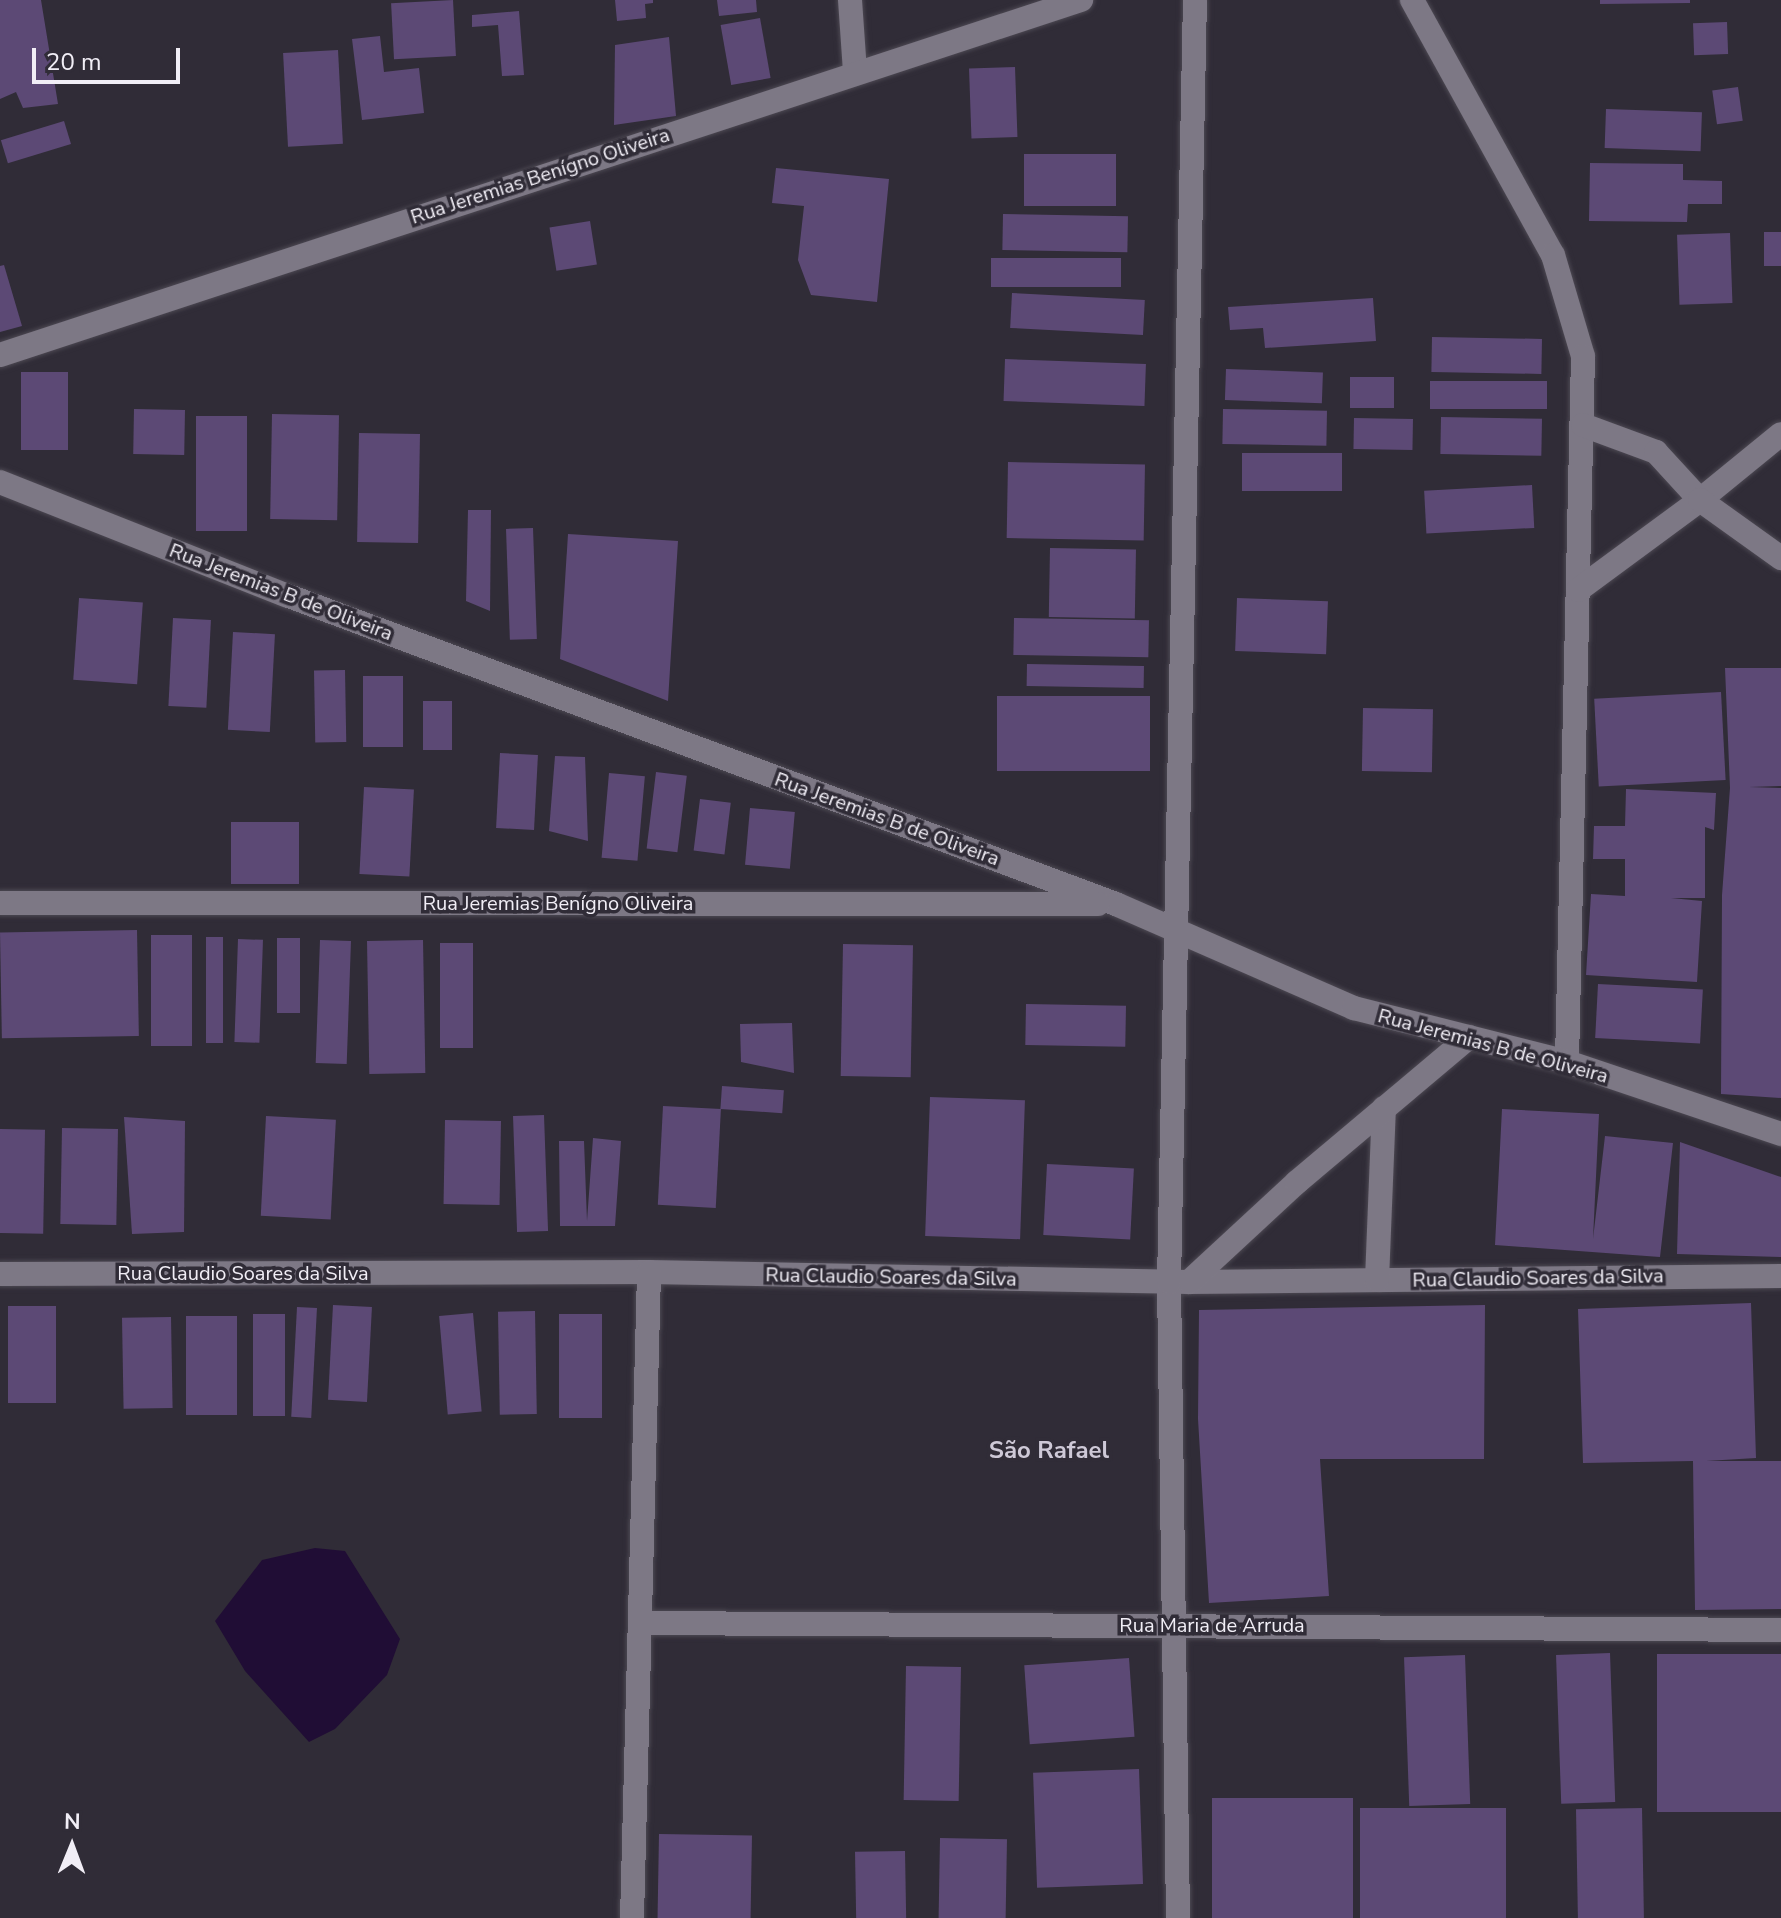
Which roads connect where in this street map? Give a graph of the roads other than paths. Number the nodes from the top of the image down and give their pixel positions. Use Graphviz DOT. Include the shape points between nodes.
graph roads {
  1 [pos="850,0"];
  2 [pos="1081,0"];
  3 [pos="1195,0"];
  4 [pos="1412,0"];
  5 [pos="855,72"];
  6 [pos="0,355"];
  7 [pos="1583,425"];
  8 [pos="1781,434"];
  9 [pos="0,482"];
  10 [pos="1700,500"];
  11 [pos="1781,558"];
  12 [pos="1578,590"];
  13 [pos="0,903"];
  14 [pos="1116,904"];
  15 [pos="1173,933"];
  16 [pos="1469,1037"];
  17 [pos="1567,1062"];
  18 [pos="1384,1108"];
  19 [pos="1781,1134"];
  20 [pos="649,1272"];
  21 [pos="0,1274"];
  22 [pos="1781,1276"];
  23 [pos="1377,1280"];
  24 [pos="1179,1282"];
  25 [pos="643,1623"];
  26 [pos="1175,1625"];
  27 [pos="1781,1630"];
  28 [pos="632,1918"];
  29 [pos="1178,1918"];
  1 -- 5 [label="street"];
  2 -- 5 [label="street, Rua Jeremias Benígno Oliveira"];
  3 -- 15 [label="street"];
  4 -- 7 [label="street" via="1553,255 1583,356"];
  5 -- 6 [label="street, Rua Jeremias Benígno Oliveira"];
  7 -- 10 [label="street" via="1656,452"];
  7 -- 12 [label="street"];
  8 -- 10 [label="street"];
  9 -- 14 [label="street, Rua Jeremias B de Oliveira" via="286,595"];
  10 -- 11 [label="street"];
  10 -- 12 [label="street"];
  12 -- 17 [label="street"];
  13 -- 14 [label="street, Rua Jeremias Benígno Oliveira"];
  14 -- 15 [label="street, Rua Jeremias B de Oliveira"];
  15 -- 16 [label="street, Rua Jeremias B de Oliveira" via="1354,1008"];
  15 -- 24 [label="street"];
  16 -- 17 [label="street, Rua Jeremias B de Oliveira"];
  16 -- 18 [label="street"];
  17 -- 19 [label="street, Rua Jeremias B de Oliveira"];
  18 -- 23 [label="street"];
  18 -- 24 [label="street"];
  20 -- 21 [label="street, Rua Claudio Soares da Silva"];
  20 -- 24 [label="street, Rua Claudio Soares da Silva"];
  20 -- 25 [label="street"];
  22 -- 23 [label="street, Rua Claudio Soares da Silva"];
  23 -- 24 [label="street, Rua Claudio Soares da Silva"];
  24 -- 26 [label="street"];
  25 -- 26 [label="street, Rua Maria de Arruda"];
  25 -- 28 [label="street"];
  26 -- 27 [label="street, Rua Maria de Arruda"];
  26 -- 29 [label="street"];
}
